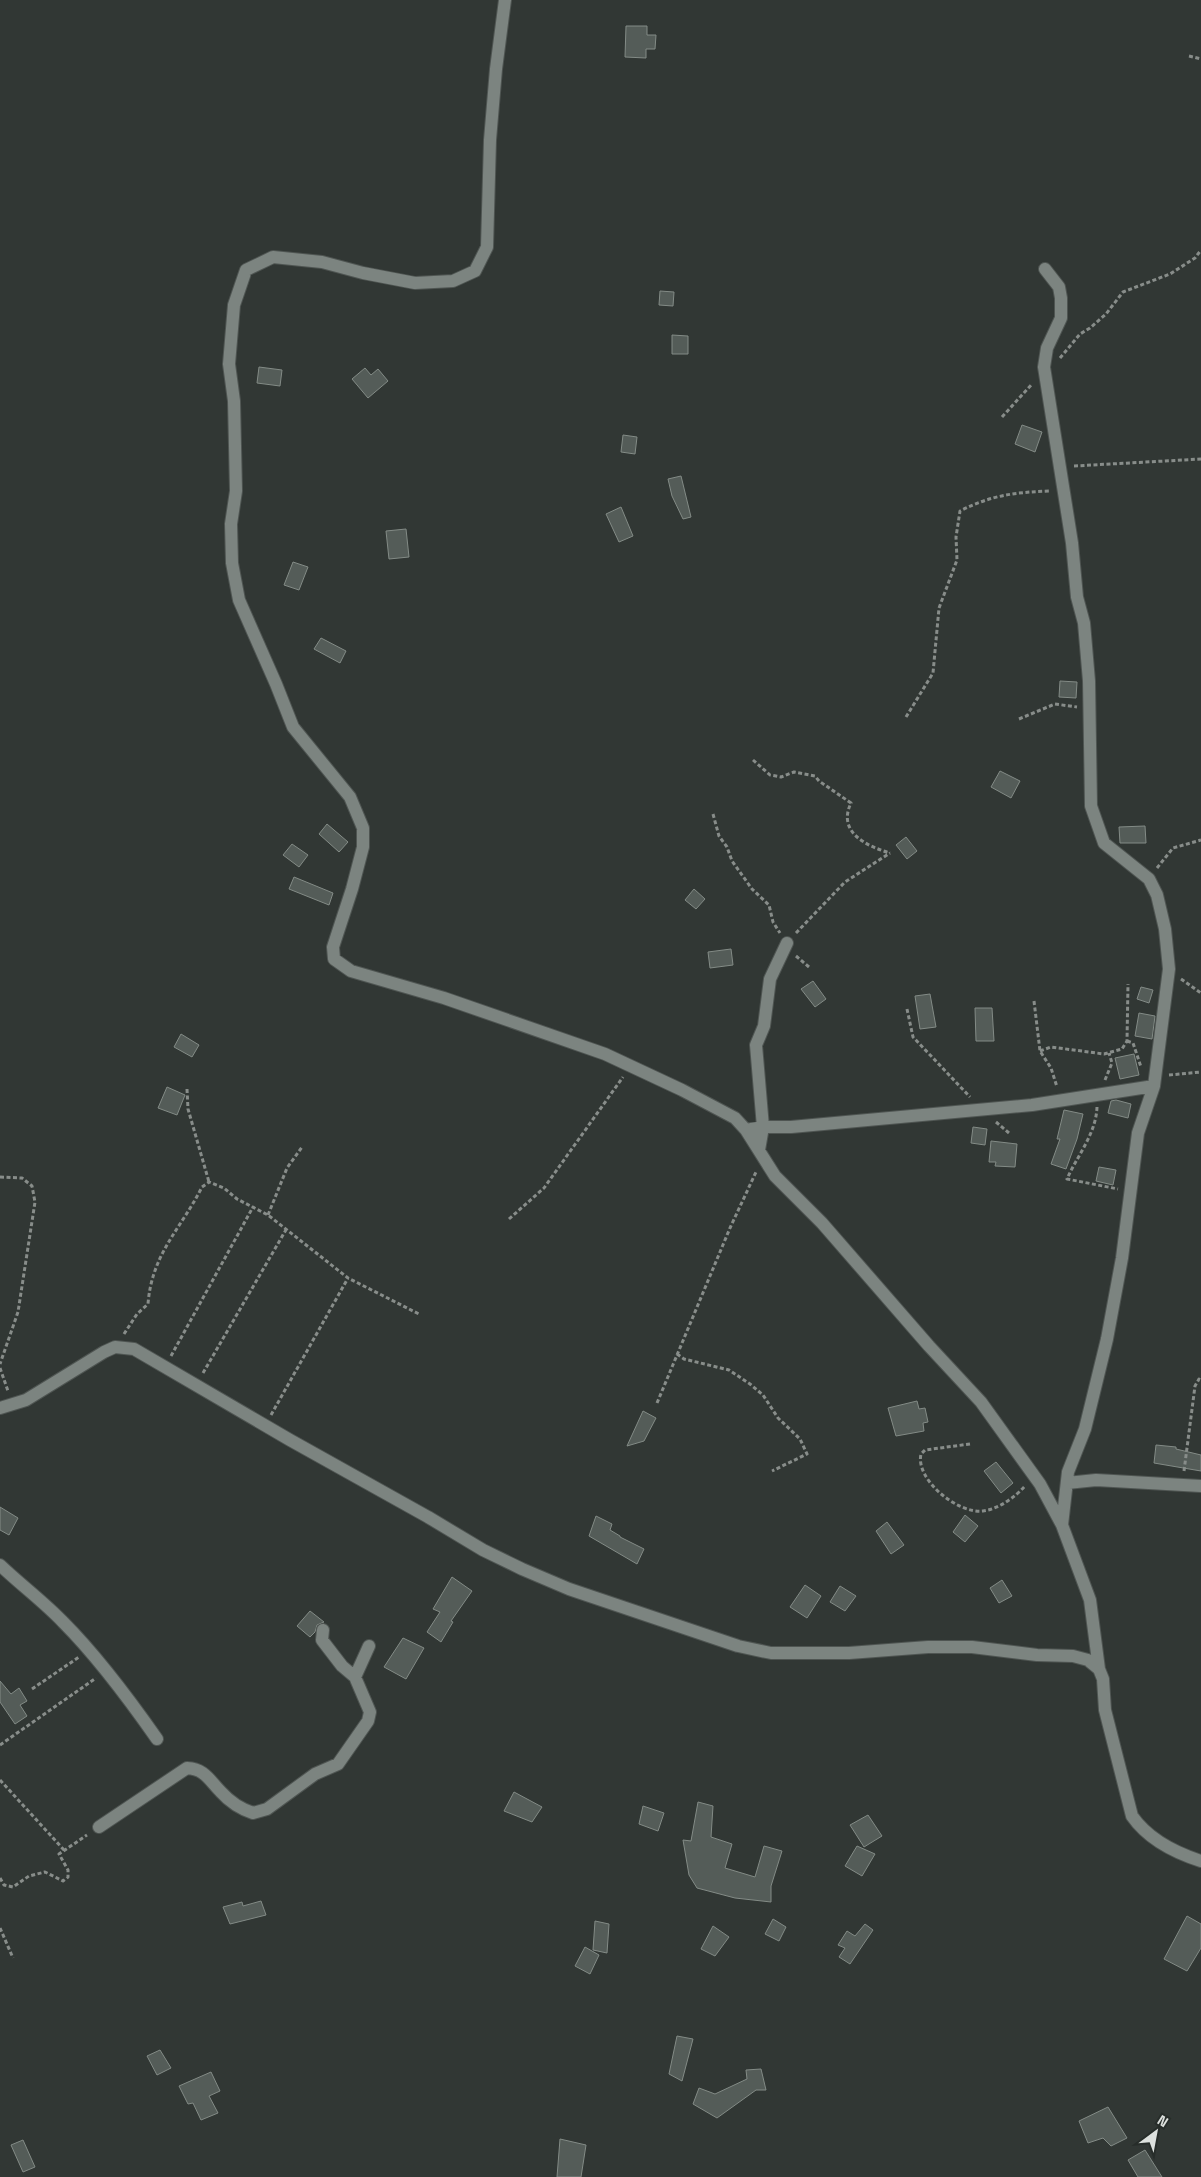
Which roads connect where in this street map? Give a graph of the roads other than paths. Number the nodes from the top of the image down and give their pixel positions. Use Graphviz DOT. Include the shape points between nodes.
graph roads {
  1 [pos="505,0"];
  2 [pos="1045,268"];
  3 [pos="787,943"];
  4 [pos="1154,1081"];
  5 [pos="763,1127"];
  6 [pos="746,1130"];
  7 [pos="763,1155"];
  8 [pos="0,1408"];
  9 [pos="1067,1483"];
  10 [pos="1201,1486"];
  11 [pos="1062,1525"];
  12 [pos="0,1565"];
  13 [pos="322,1630"];
  14 [pos="369,1646"];
  15 [pos="1099,1669"];
  16 [pos="355,1677"];
  17 [pos="157,1740"];
  18 [pos="99,1827"];
  19 [pos="1201,1862"];
  1 -- 6 [label="street" via="491,131 487,248 475,271 453,281 415,283 322,262 273,257 246,270 234,305 229,356 234,401 236,491 231,524 232,563 239,600 293,727 350,797 362,828 363,847 333,948 334,959 351,971 518,1022 605,1054 712,1105 735,1118"];
  2 -- 4 [label="street" via="1059,287 1061,298 1061,318 1047,348 1045,371 1072,543 1077,597 1084,623 1090,708 1091,806 1104,844 1149,879 1158,895 1164,929 1169,969"];
  3 -- 5 [label="street" via="770,979 764,1026 756,1045"];
  4 -- 5 [label="street" via="1100,1095 1032,1105"];
  4 -- 9 [label="street" via="1138,1133 1122,1258 1107,1339"];
  5 -- 6 [label="street"];
  5 -- 7 [label="street"];
  6 -- 7 [label="street"];
  7 -- 11 [label="street" via="775,1176 822,1223 981,1402 1034,1476"];
  8 -- 15 [label="street" via="26,1400 115,1347 134,1349 522,1570 738,1646 781,1653 972,1647 1073,1656 1088,1660"];
  9 -- 10 [label="street" via="1096,1480"];
  9 -- 11 [label="street"];
  11 -- 15 [label="street" via="1090,1600"];
  12 -- 17 [label="street" via="62,1620 90,1650"];
  13 -- 16 [label="street" via="322,1640"];
  14 -- 16 [label="street"];
  15 -- 19 [label="street" via="1103,1679 1104,1710 1132,1816 1161,1843"];
  16 -- 18 [label="street" via="370,1712 368,1721 345,1756 338,1764 315,1774 267,1809 253,1814 245,1810 198,1769 187,1768"];
}
